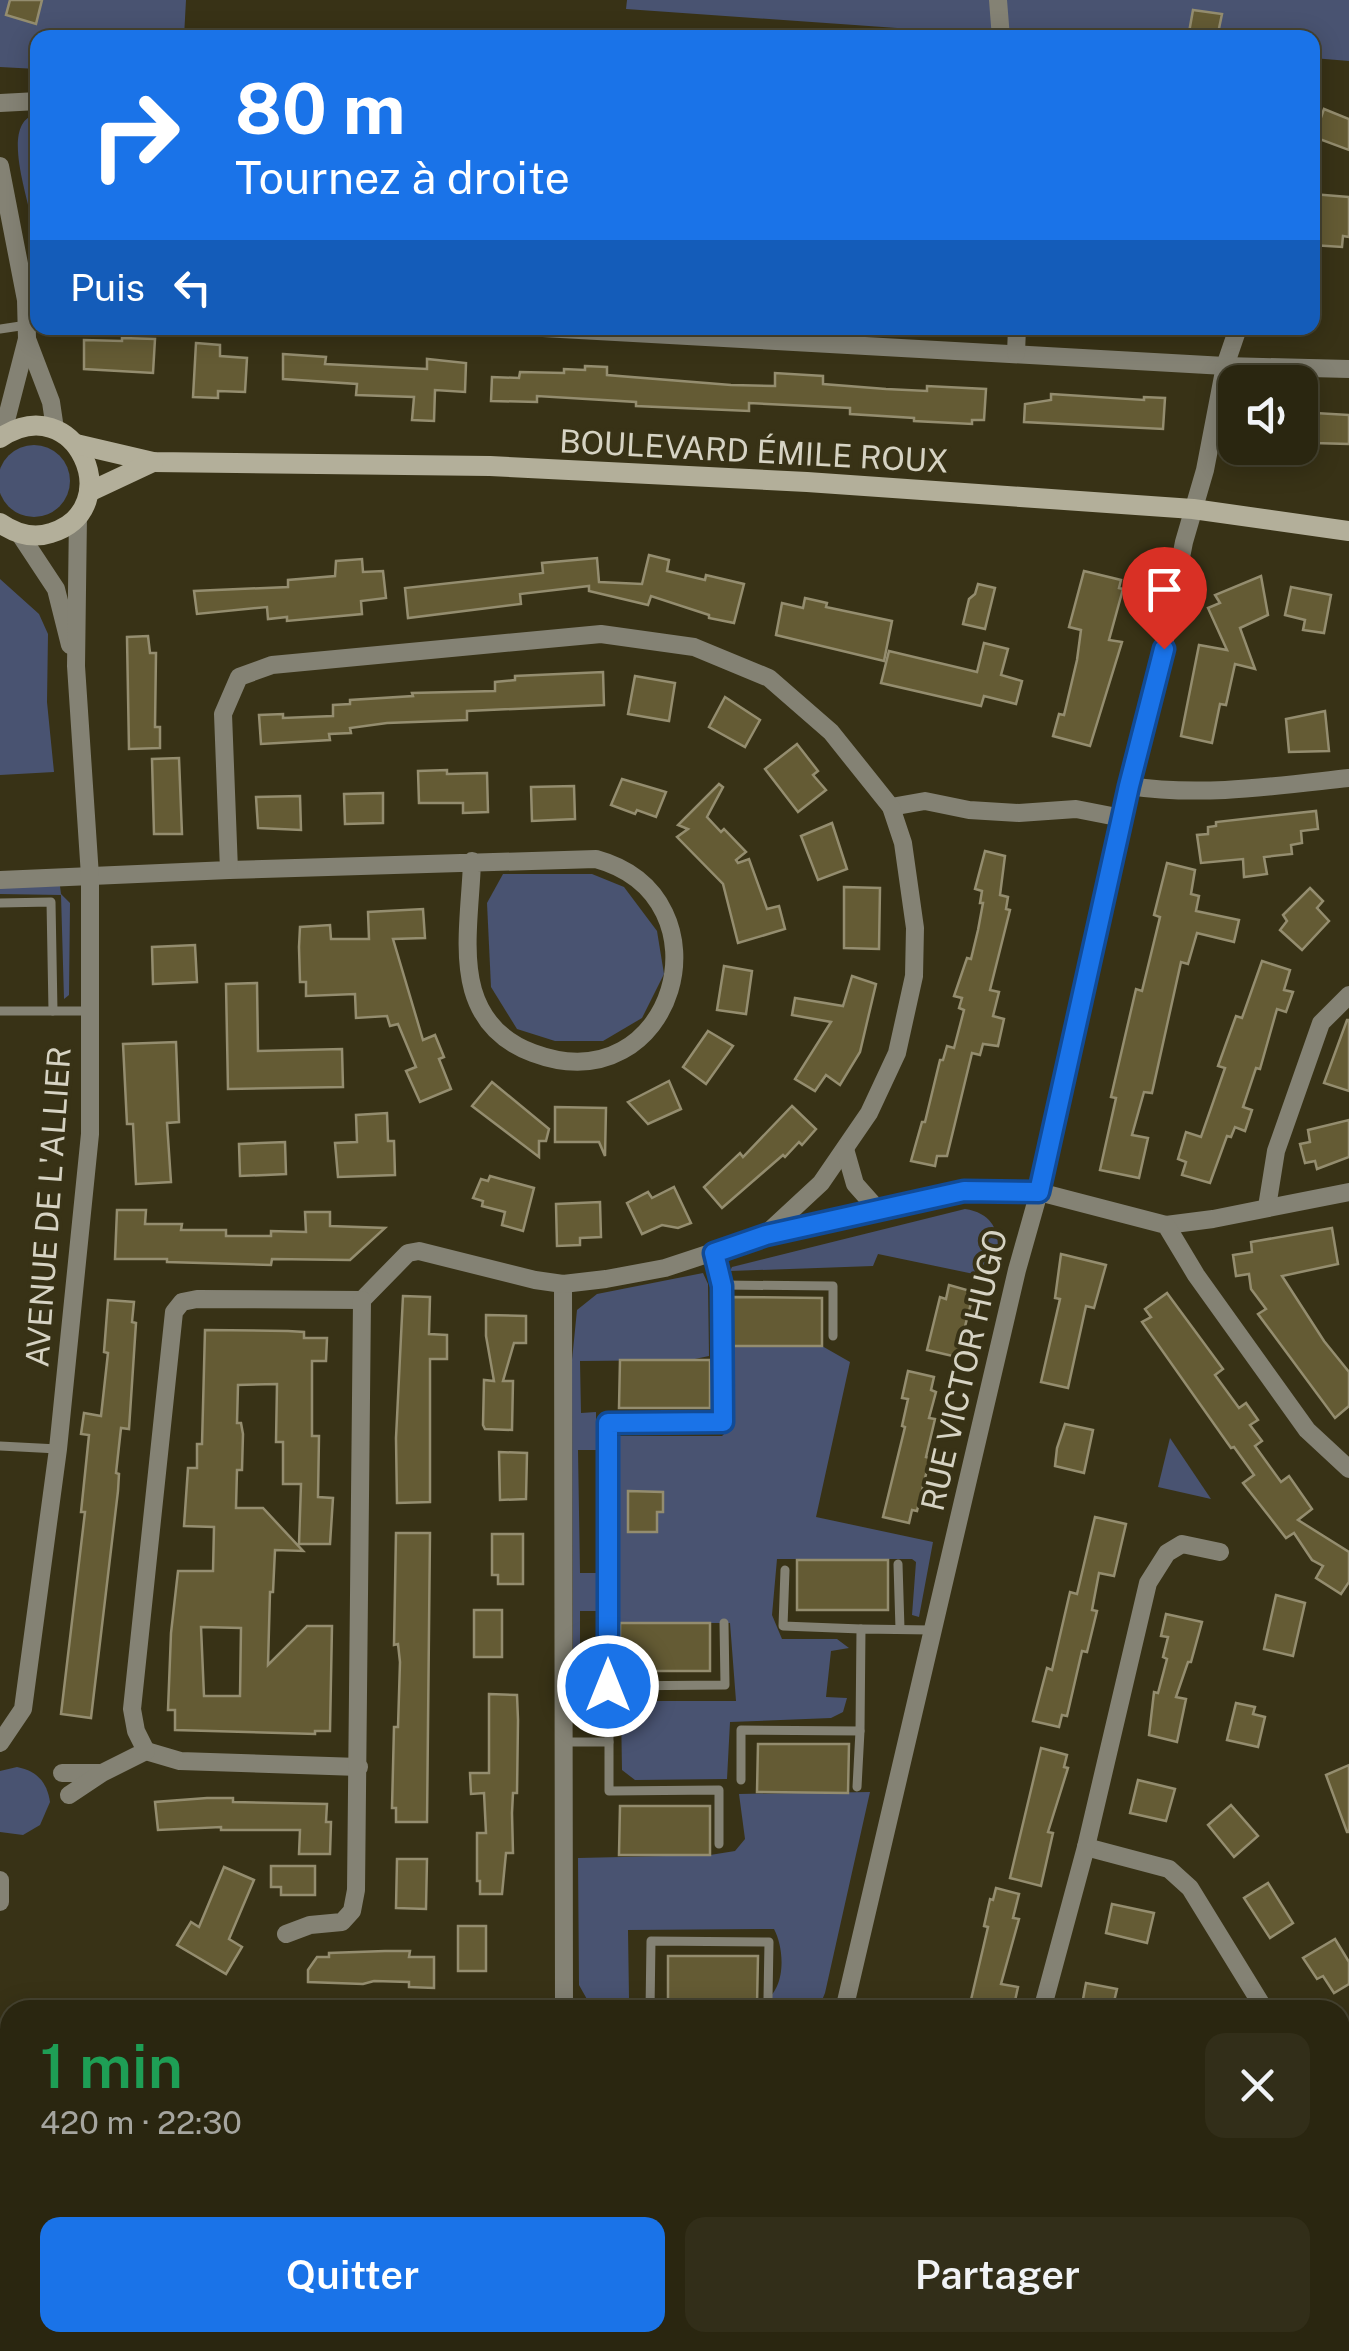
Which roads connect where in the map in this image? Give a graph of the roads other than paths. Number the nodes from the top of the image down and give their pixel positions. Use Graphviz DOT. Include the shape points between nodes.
graph roads {
  1 [pos="998,0"];
  2 [pos="1000,30"];
  3 [pos="30,102"];
  4 [pos="0,104"];
  5 [pos="0,166"];
  6 [pos="30,293"];
  7 [pos="30,313"];
  8 [pos="0,329"];
  9 [pos="27,332"];
  10 [pos="683,335"];
  11 [pos="1017,335"];
  12 [pos="1236,335"];
  13 [pos="1016,353"];
  14 [pos="1225,365"];
  15 [pos="1218,366"];
  16 [pos="1318,368"];
  17 [pos="1349,369"];
  18 [pos="1218,404"];
  19 [pos="55,429"];
  20 [pos="1,437"];
  21 [pos="76,444"];
  22 [pos="153,462"];
  23 [pos="89,492"];
  24 [pos="1193,508"];
  25 [pos="78,515"];
  26 [pos="9,528"];
  27 [pos="1349,531"];
  28 [pos="76,666"];
  29 [pos="1349,778"];
  30 [pos="1129,786"];
  31 [pos="890,807"];
  32 [pos="1122,818"];
  33 [pos="472,861"];
  34 [pos="229,870"];
  35 [pos="90,876"];
  36 [pos="0,880"];
  37 [pos="0,904"];
  38 [pos="1349,996"];
  39 [pos="0,1011"];
  40 [pos="53,1011"];
  41 [pos="91,1011"];
  42 [pos="846,1150"];
  43 [pos="1039,1192"];
  44 [pos="1349,1192"];
  45 [pos="1267,1206"];
  46 [pos="879,1211"];
  47 [pos="1166,1224"];
  48 [pos="766,1235"];
  49 [pos="714,1253"];
  50 [pos="563,1284"];
  51 [pos="722,1286"];
  52 [pos="362,1300"];
  53 [pos="833,1336"];
  54 [pos="0,1446"];
  55 [pos="58,1448"];
  56 [pos="1349,1469"];
  57 [pos="1220,1552"];
  58 [pos="898,1564"];
  59 [pos="785,1570"];
  60 [pos="724,1623"];
  61 [pos="861,1629"];
  62 [pos="900,1629"];
  63 [pos="934,1630"];
  64 [pos="608,1686"];
  65 [pos="860,1731"];
  66 [pos="563,1742"];
  67 [pos="608,1742"];
  68 [pos="0,1743"];
  69 [pos="146,1750"];
  70 [pos="359,1766"];
  71 [pos="62,1772"];
  72 [pos="102,1773"];
  73 [pos="741,1780"];
  74 [pos="857,1786"];
  75 [pos="69,1795"];
  76 [pos="719,1844"];
  77 [pos="1086,1846"];
  78 [pos="0,1880"];
  79 [pos="0,1900"];
  80 [pos="286,1934"];
  81 [pos="768,1998"];
  82 [pos="564,2000"];
  83 [pos="650,2000"];
  84 [pos="846,2000"];
  85 [pos="1045,2000"];
  86 [pos="1259,2000"];
  1 -- 2 [label="street"];
  3 -- 4 [label="street"];
  5 -- 6 [label="street"];
  7 -- 9 [label="street"];
  8 -- 9 [label="lane"];
  9 -- 19 [label="street"];
  9 -- 20 [label="street"];
  10 -- 13 [label="street"];
  11 -- 13 [label="street"];
  12 -- 14 [label="street, RUE VICTOR HUGO"];
  13 -- 15 [label="street"];
  16 -- 17 [label="street"];
  18 -- 24 [label="street, RUE VICTOR HUGO"];
  19 -- 20 [label="main road" via="22,427"];
  19 -- 21 [label="main road"];
  21 -- 22 [label="main road, BOULEVARD ÉMILE ROUX"];
  21 -- 23 [label="main road" via="88,466"];
  22 -- 23 [label="main road, BOULEVARD ÉMILE ROUX"];
  22 -- 24 [label="main road, BOULEVARD ÉMILE ROUX" via="490,466"];
  23 -- 25 [label="main road"];
  24 -- 27 [label="main road, BOULEVARD ÉMILE ROUX"];
  24 -- 30 [label="street, RUE VICTOR HUGO"];
  25 -- 26 [label="main road" via="57,531 32,536"];
  25 -- 28 [label="street, AVENUE DE L'ALLIER"];
  26 -- 28 [label="street, AVENUE DE L'ALLIER" via="56,589"];
  28 -- 35 [label="street, AVENUE DE L'ALLIER"];
  29 -- 30 [label="street" via="1179,793"];
  30 -- 32 [label="street, RUE VICTOR HUGO"];
  31 -- 32 [label="street" via="925,801 968,810 1076,809"];
  31 -- 34 [label="street" via="831,732 769,678 694,647 601,634 272,665 239,677 223,714"];
  31 -- 42 [label="street" via="904,843 914,976 896,1053"];
  32 -- 43 [label="street, RUE VICTOR HUGO"];
  33 -- 33 [label="street" via="596,859 632,874 649,891 674,940 674,978 662,1014 636,1043 603,1058 564,1061 527,1051 496,1031 478,1003 469,966"];
  33 -- 34 [label="street"];
  34 -- 35 [label="street"];
  35 -- 36 [label="street"];
  35 -- 41 [label="street, AVENUE DE L'ALLIER"];
  37 -- 40 [label="lane" via="51,902"];
  38 -- 45 [label="street" via="1321,1023 1276,1151"];
  39 -- 40 [label="lane"];
  40 -- 41 [label="lane"];
  41 -- 55 [label="street, AVENUE DE L'ALLIER" via="90,1134"];
  42 -- 46 [label="street" via="855,1184"];
  42 -- 48 [label="street"];
  43 -- 46 [label="street" via="964,1191"];
  43 -- 47 [label="street"];
  43 -- 63 [label="street, RUE VICTOR HUGO"];
  44 -- 45 [label="street"];
  45 -- 47 [label="street"];
  46 -- 48 [label="street"];
  47 -- 56 [label="street" via="1307,1430"];
  48 -- 49 [label="street"];
  49 -- 50 [label="street"];
  49 -- 51 [label="lane"];
  50 -- 52 [label="street" via="419,1251 408,1253"];
  50 -- 66 [label="street"];
  51 -- 53 [label="lane" via="833,1286"];
  51 -- 64 [label="lane" via="723,1422 608,1423"];
  52 -- 69 [label="street" via="197,1298 174,1312 132,1709"];
  52 -- 70 [label="street"];
  54 -- 55 [label="lane"];
  55 -- 68 [label="street, AVENUE DE L'ALLIER" via="24,1709"];
  57 -- 77 [label="street" via="1182,1544 1167,1553 1148,1583"];
  58 -- 62 [label="lane"];
  59 -- 61 [label="lane" via="783,1626"];
  60 -- 64 [label="lane" via="725,1685"];
  61 -- 62 [label="lane"];
  61 -- 65 [label="lane"];
  62 -- 63 [label="lane"];
  63 -- 84 [label="street, RUE VICTOR HUGO"];
  64 -- 67 [label="lane"];
  65 -- 73 [label="lane" via="741,1730"];
  65 -- 74 [label="lane"];
  66 -- 67 [label="lane"];
  66 -- 82 [label="street"];
  67 -- 76 [label="lane" via="608,1791 719,1790"];
  69 -- 70 [label="street" via="180,1761"];
  69 -- 72 [label="street"];
  70 -- 80 [label="street" via="352,1910 342,1922"];
  71 -- 72 [label="street"];
  72 -- 75 [label="street"];
  77 -- 85 [label="street"];
  77 -- 86 [label="street" via="1152,1862 1190,1888"];
  78 -- 79 [label="street"];
  81 -- 83 [label="lane" via="769,1942 651,1941"];
}
